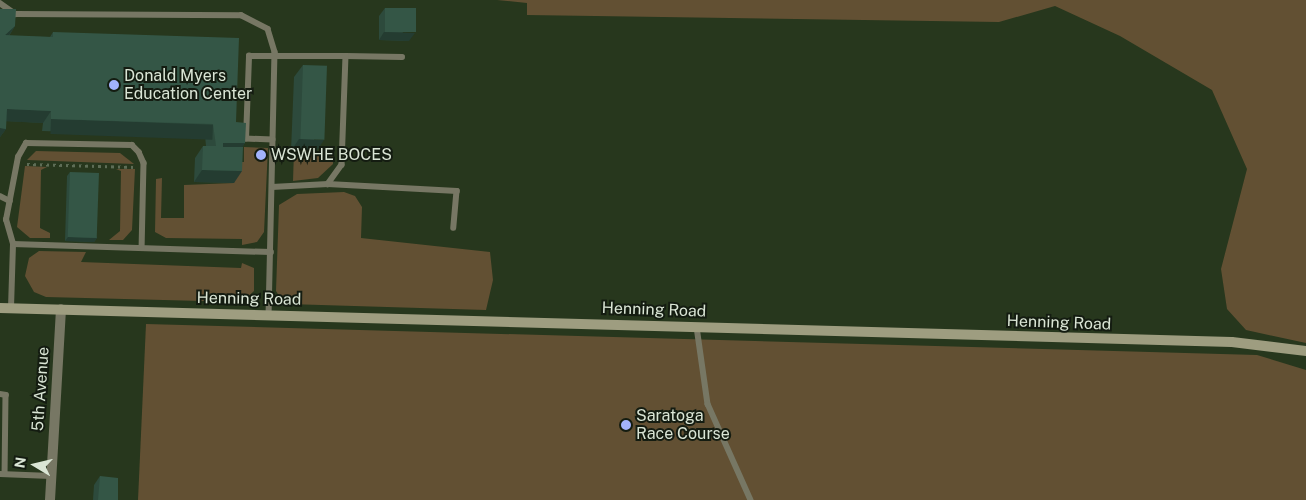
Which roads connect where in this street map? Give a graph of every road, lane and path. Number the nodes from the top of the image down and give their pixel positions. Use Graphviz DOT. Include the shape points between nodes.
graph roads {
  1 [pos="0,3"];
  2 [pos="275,56"];
  3 [pos="346,56"];
  4 [pos="402,57"];
  5 [pos="273,140"];
  6 [pos="26,164"];
  7 [pos="135,166"];
  8 [pos="328,184"];
  9 [pos="272,187"];
  10 [pos="0,196"];
  11 [pos="10,201"];
  12 [pos="454,228"];
  13 [pos="0,230"];
  14 [pos="7,235"];
  15 [pos="13,244"];
  16 [pos="142,248"];
  17 [pos="271,252"];
  18 [pos="0,308"];
  19 [pos="11,308"];
  20 [pos="61,309"];
  21 [pos="269,315"];
  22 [pos="696,327"];
  23 [pos="1306,351"];
  24 [pos="0,394"];
  25 [pos="2,473"];
  26 [pos="51,476"];
  27 [pos="50,500"];
  28 [pos="751,500"];
  1 -- 2 [label="lane" via="16,14 249,16 268,29"];
  2 -- 3 [label="lane"];
  2 -- 5 [label="lane"];
  2 -- 5 [label="lane" via="249,56 246,139"];
  3 -- 4 [label="lane"];
  3 -- 8 [label="lane" via="342,165"];
  5 -- 9 [label="lane"];
  6 -- 7 [label="path"];
  8 -- 9 [label="lane"];
  8 -- 12 [label="lane" via="457,191"];
  9 -- 17 [label="lane"];
  10 -- 11 [label="lane"];
  11 -- 14 [label="lane"];
  11 -- 16 [label="lane" via="20,148 26,143 132,145 144,163"];
  13 -- 14 [label="lane"];
  14 -- 15 [label="lane"];
  15 -- 16 [label="lane"];
  15 -- 19 [label="lane"];
  16 -- 17 [label="lane"];
  17 -- 21 [label="lane"];
  18 -- 19 [label="street, Henning Road"];
  19 -- 20 [label="street, Henning Road"];
  20 -- 21 [label="street, Henning Road"];
  20 -- 26 [label="street, 5th Avenue"];
  21 -- 22 [label="street, Henning Road"];
  22 -- 23 [label="street, Henning Road" via="1232,342"];
  22 -- 28 [label="lane" via="708,404"];
  24 -- 25 [label="lane" via="6,395"];
  25 -- 26 [label="lane"];
  26 -- 27 [label="street, 5th Avenue"];
}
